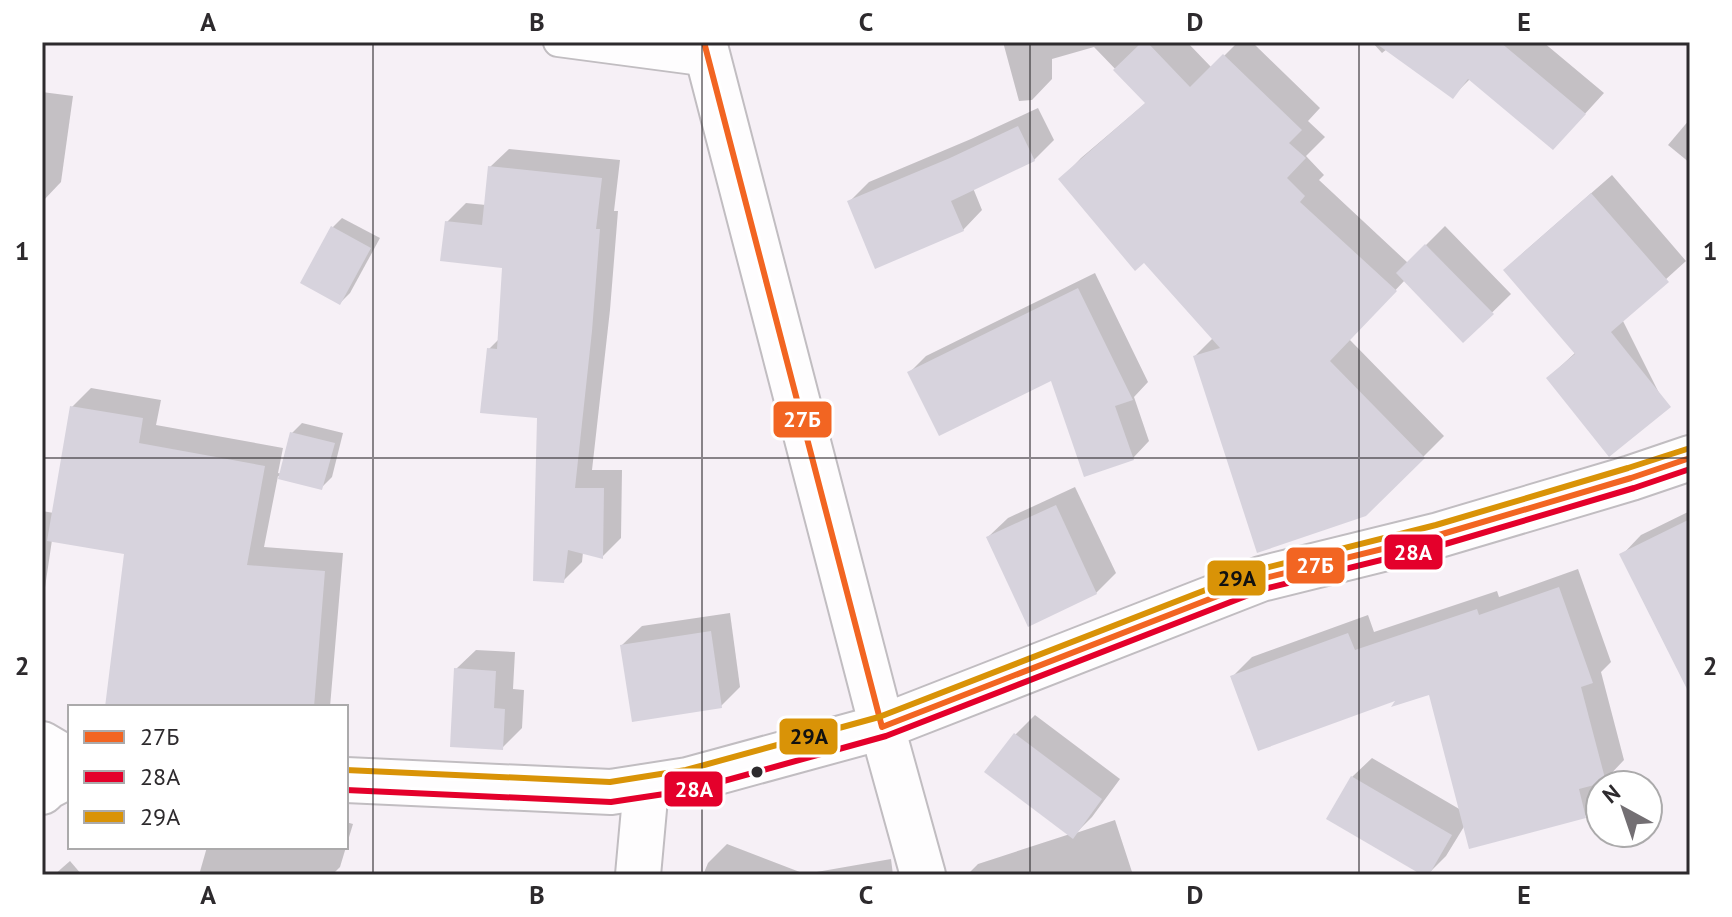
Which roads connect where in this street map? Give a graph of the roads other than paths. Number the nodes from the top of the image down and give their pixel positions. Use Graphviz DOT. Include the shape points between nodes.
graph roads {
  1 [pos="558,42"];
  2 [pos="707,52"];
  3 [pos="1690,458"];
  4 [pos="882,727"];
  5 [pos="42,744"];
  6 [pos="68,762"];
  7 [pos="68,776"];
  8 [pos="348,780"];
  9 [pos="646,787"];
  10 [pos="42,792"];
  11 [pos="638,875"];
  12 [pos="923,875"];
  1 -- 2 [label="lane"];
  2 -- 4 [label="street"];
  3 -- 4 [label="street" via="1439,535 1261,579"];
  4 -- 9 [label="street"];
  4 -- 12 [label="street"];
  5 -- 6 [label="street"];
  7 -- 10 [label="street"];
  8 -- 9 [label="street" via="611,792"];
  9 -- 11 [label="street"];
}
